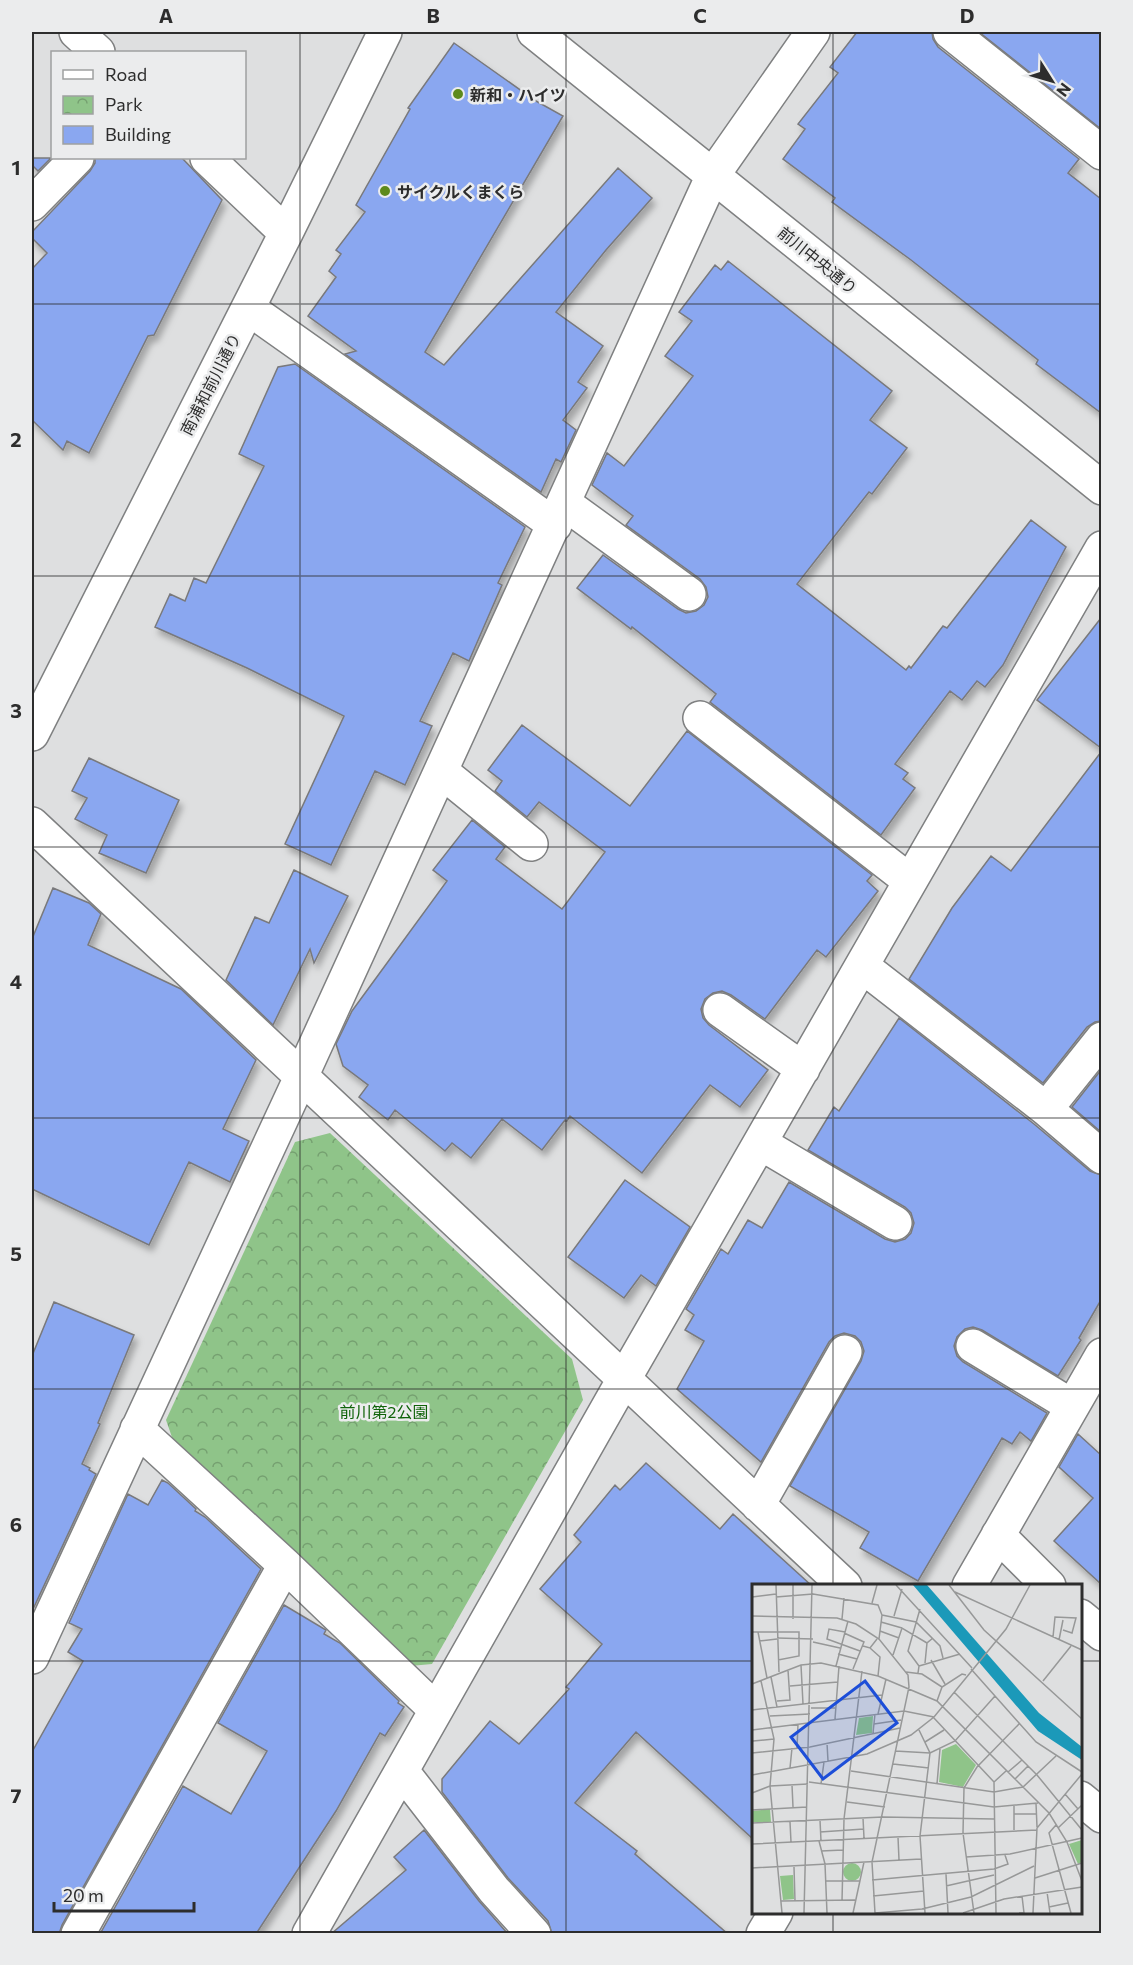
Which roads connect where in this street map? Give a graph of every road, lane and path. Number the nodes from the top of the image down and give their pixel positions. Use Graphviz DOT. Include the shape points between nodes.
graph roads {
  1 [pos="76,32"];
  2 [pos="385,32"];
  3 [pos="534,32"];
  4 [pos="813,32"];
  5 [pos="950,32"];
  6 [pos="97,51"];
  7 [pos="1101,153"];
  8 [pos="75,159"];
  9 [pos="208,159"];
  10 [pos="713,175"];
  11 [pos="32,204"];
  12 [pos="286,233"];
  13 [pos="248,308"];
  14 [pos="1101,488"];
  15 [pos="559,514"];
  16 [pos="1101,548"];
  17 [pos="689,594"];
  18 [pos="700,718"];
  19 [pos="32,734"];
  20 [pos="442,772"];
  21 [pos="32,824"];
  22 [pos="531,844"];
  23 [pos="910,881"];
  24 [pos="862,966"];
  25 [pos="720,1010"];
  26 [pos="1101,1039"];
  27 [pos="803,1069"];
  28 [pos="301,1077"];
  29 [pos="1046,1109"];
  30 [pos="760,1143"];
  31 [pos="1101,1157"];
  32 [pos="895,1223"];
  33 [pos="973,1346"];
  34 [pos="845,1352"];
  35 [pos="1101,1355"];
  36 [pos="624,1379"];
  37 [pos="1072,1406"];
  38 [pos="137,1429"];
  39 [pos="758,1505"];
  40 [pos="998,1535"];
  41 [pos="285,1565"];
  42 [pos="843,1584"];
  43 [pos="970,1584"];
  44 [pos="1048,1584"];
  45 [pos="1082,1618"];
  46 [pos="1101,1634"];
  47 [pos="32,1657"];
  48 [pos="436,1710"];
  49 [pos="402,1771"];
  50 [pos="1082,1800"];
  51 [pos="1101,1816"];
  52 [pos="775,1914"];
  53 [pos="78,1934"];
  54 [pos="309,1934"];
  55 [pos="534,1934"];
  56 [pos="763,1934"];
  1 -- 6 [label="street"];
  2 -- 12 [label="street, 南浦和前川通り"];
  3 -- 10 [label="street, 前川中央通り"];
  4 -- 10 [label="street"];
  5 -- 7 [label="street"];
  8 -- 11 [label="street"];
  9 -- 12 [label="street"];
  10 -- 14 [label="street, 前川中央通り"];
  10 -- 15 [label="street"];
  12 -- 13 [label="street, 南浦和前川通り"];
  13 -- 15 [label="street"];
  13 -- 19 [label="street, 南浦和前川通り"];
  15 -- 17 [label="street"];
  15 -- 20 [label="street"];
  16 -- 23 [label="street"];
  18 -- 23 [label="street"];
  20 -- 22 [label="street"];
  20 -- 28 [label="street"];
  21 -- 28 [label="street"];
  23 -- 24 [label="street"];
  24 -- 27 [label="street"];
  24 -- 29 [label="street"];
  25 -- 27 [label="street"];
  26 -- 29 [label="street"];
  27 -- 30 [label="street"];
  28 -- 36 [label="street"];
  28 -- 38 [label="street"];
  29 -- 31 [label="street"];
  30 -- 32 [label="street"];
  30 -- 36 [label="street"];
  33 -- 37 [label="street"];
  34 -- 39 [label="street"];
  35 -- 37 [label="street"];
  36 -- 39 [label="street"];
  36 -- 48 [label="street"];
  37 -- 40 [label="street"];
  38 -- 41 [label="street"];
  38 -- 47 [label="street"];
  39 -- 42 [label="street"];
  40 -- 43 [label="street"];
  40 -- 44 [label="street"];
  41 -- 48 [label="street"];
  41 -- 53 [label="street"];
  45 -- 46 [label="street"];
  48 -- 49 [label="street"];
  49 -- 54 [label="street"];
  49 -- 55 [label="street" via="494,1890"];
  50 -- 51 [label="street"];
  52 -- 56 [label="street"];
}
